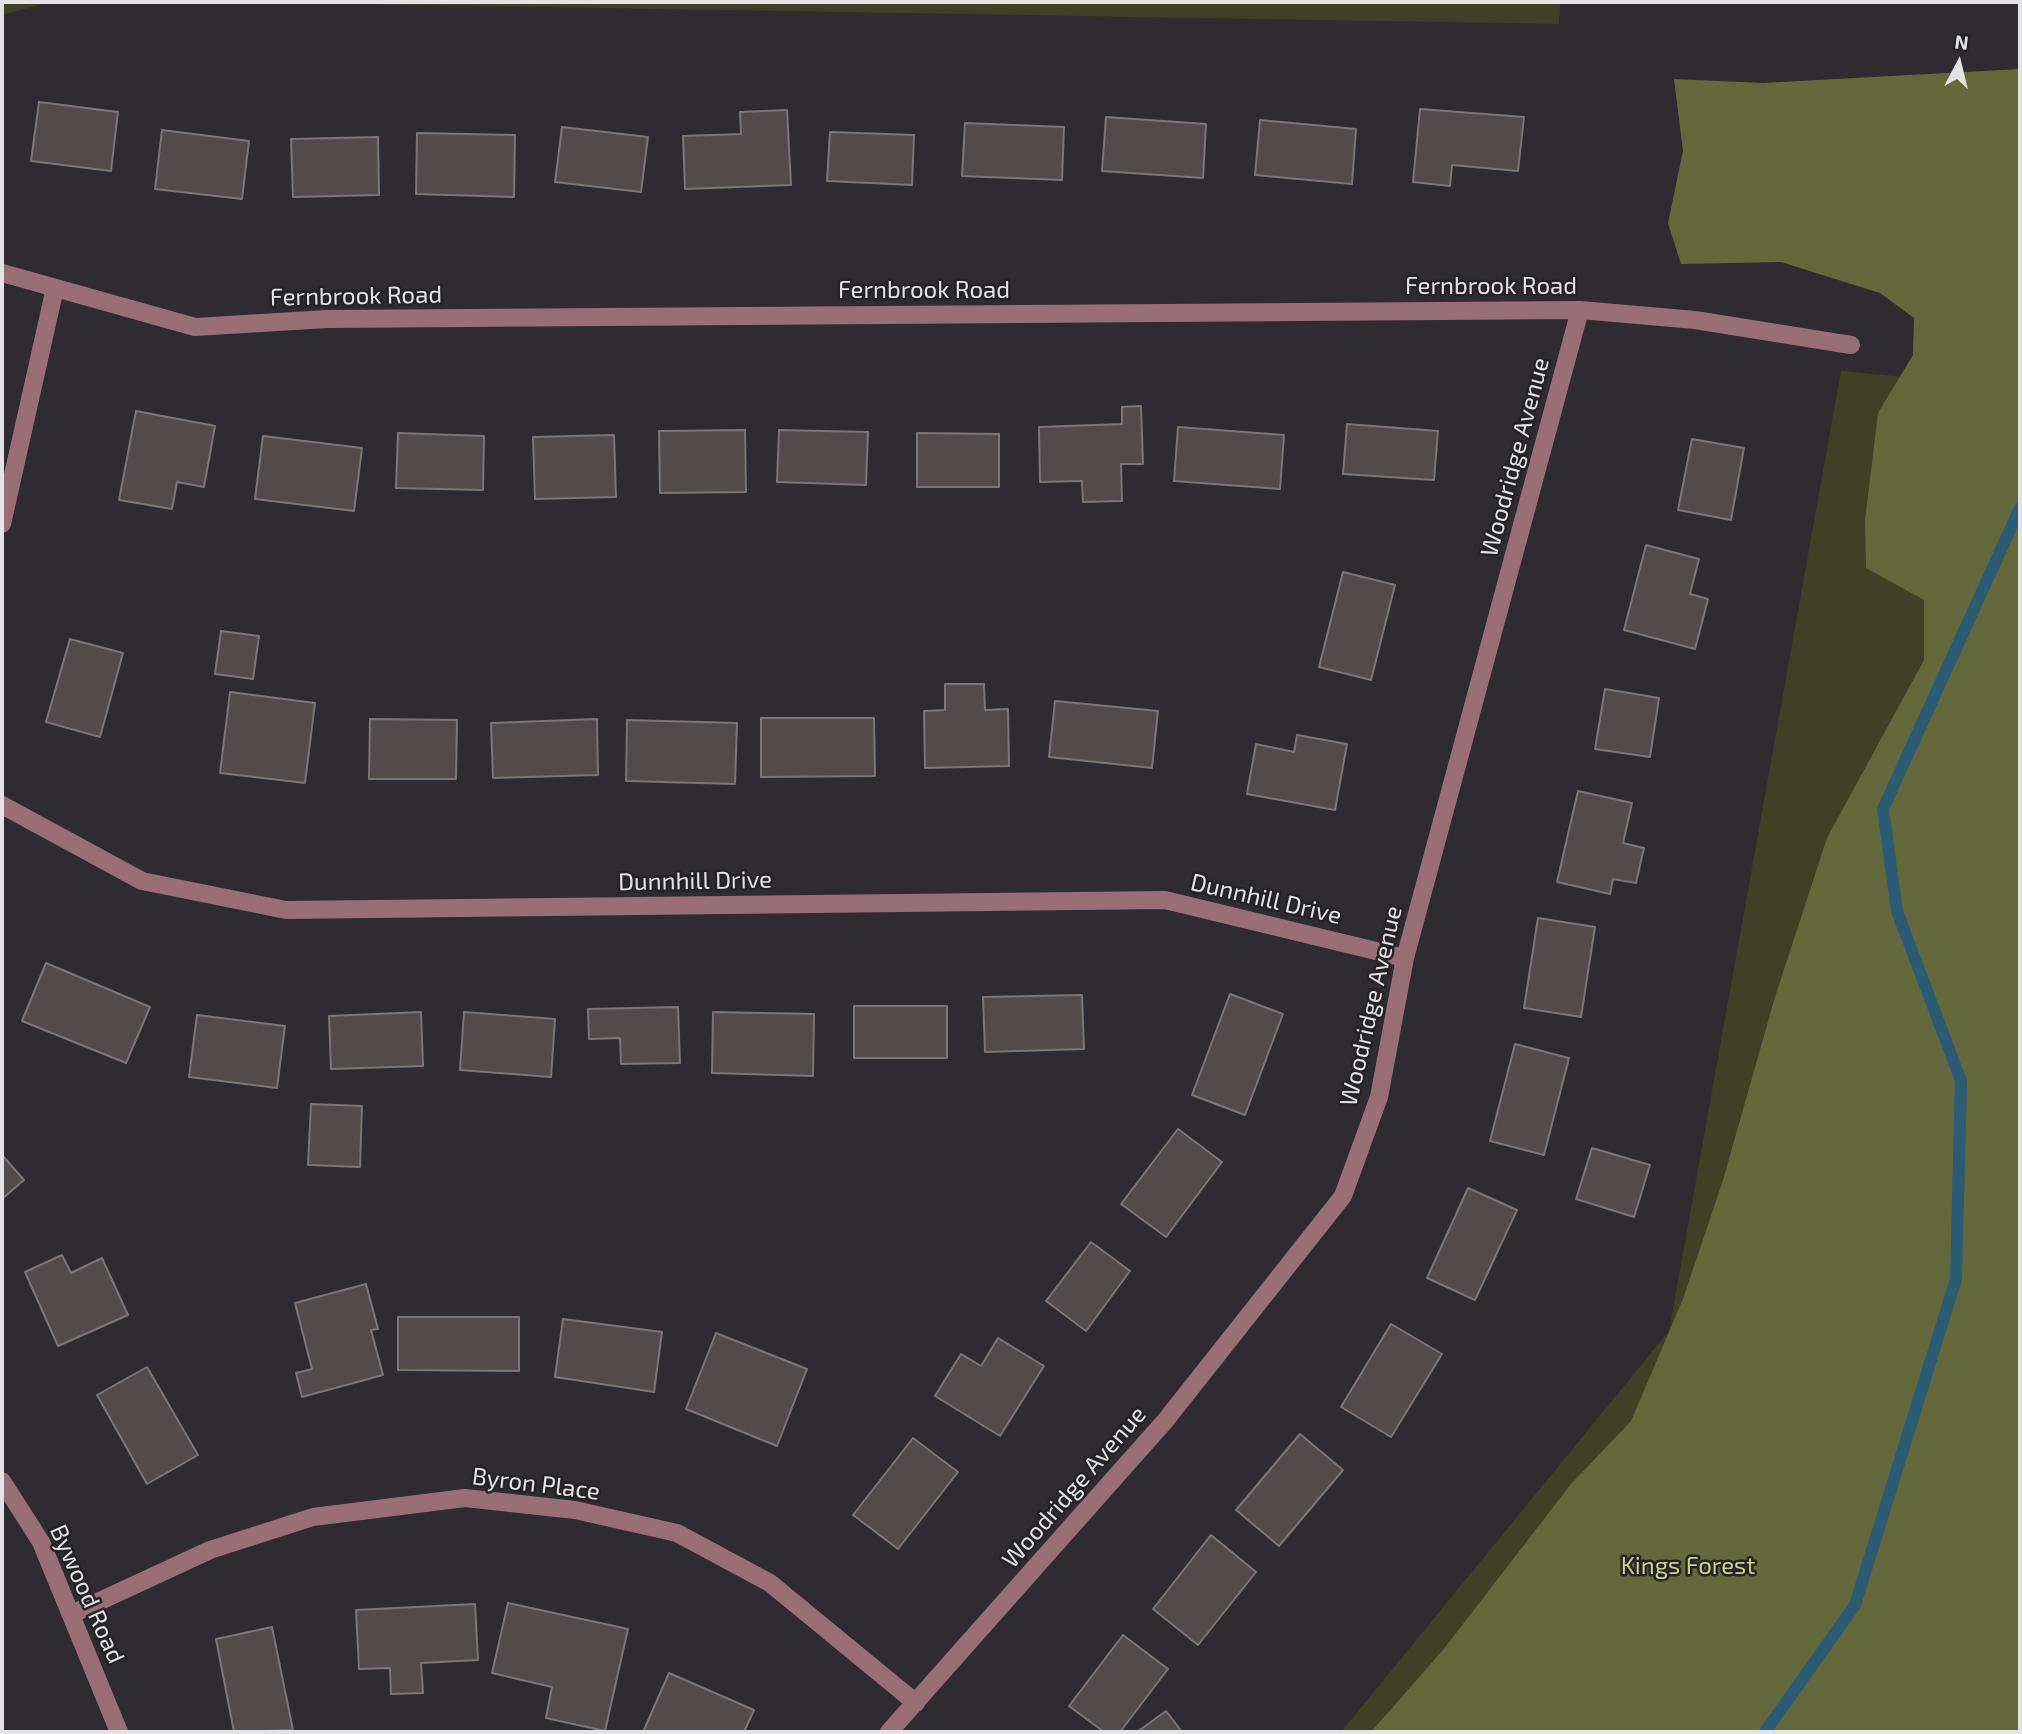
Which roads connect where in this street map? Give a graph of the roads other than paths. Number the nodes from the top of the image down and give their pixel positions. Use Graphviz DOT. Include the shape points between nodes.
graph roads {
  1 [pos="2,273"];
  2 [pos="55,288"];
  3 [pos="1580,310"];
  4 [pos="1851,345"];
  5 [pos="2,524"];
  6 [pos="2,805"];
  7 [pos="1405,958"];
  8 [pos="2,1481"];
  9 [pos="72,1614"];
  10 [pos="916,1703"];
  11 [pos="119,1732"];
  12 [pos="889,1732"];
  1 -- 2 [label="street, Fernbrook Road"];
  2 -- 3 [label="street, Fernbrook Road" via="195,327 341,319"];
  2 -- 5 [label="street"];
  3 -- 4 [label="street, Fernbrook Road" via="1695,320"];
  3 -- 7 [label="street, Woodridge Avenue"];
  6 -- 7 [label="street, Dunnhill Drive" via="142,881 286,910 1165,900"];
  7 -- 10 [label="street, Woodridge Avenue" via="1378,1097 1343,1196 1165,1421"];
  8 -- 9 [label="street, Bywood Road" via="41,1542"];
  9 -- 10 [label="street, Byron Place" via="210,1550 313,1517 465,1497 575,1510 677,1533 770,1583"];
  9 -- 11 [label="street, Bywood Road"];
  10 -- 12 [label="street, Woodridge Avenue"];
}
